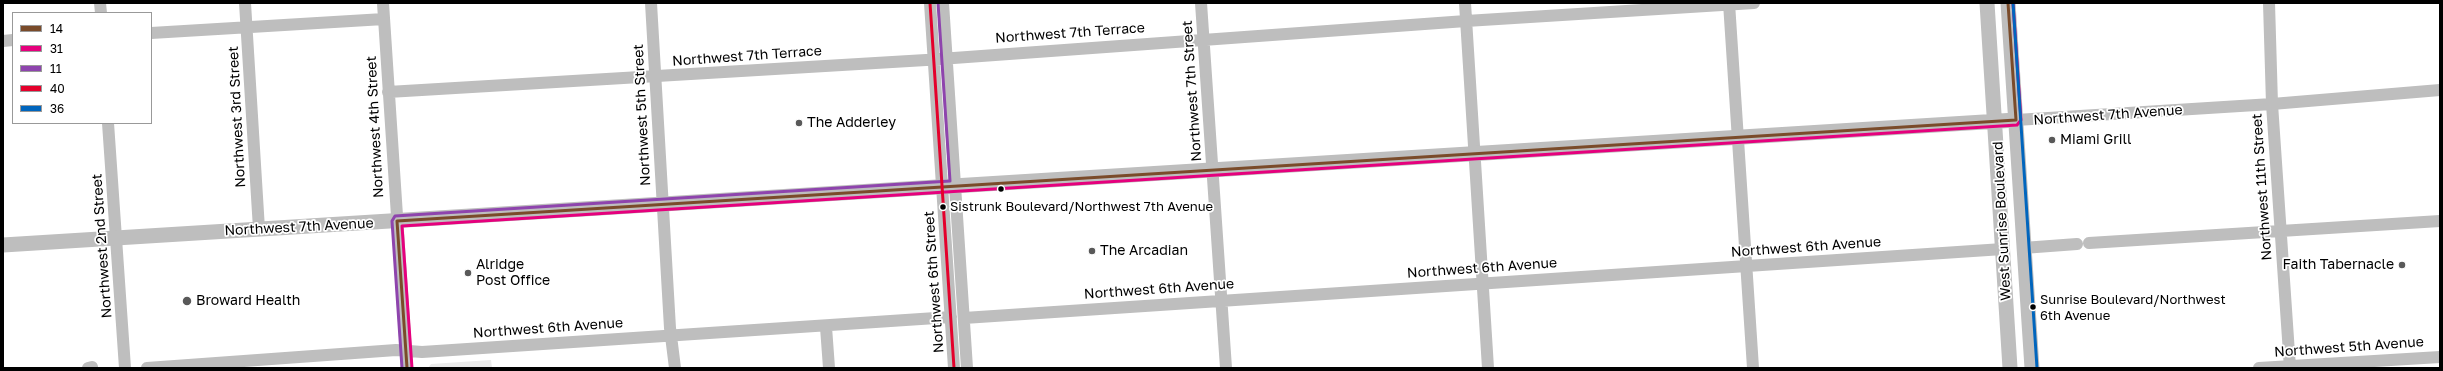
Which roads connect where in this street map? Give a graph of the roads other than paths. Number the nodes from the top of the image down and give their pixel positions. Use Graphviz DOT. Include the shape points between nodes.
graph roads {
  1 [pos="245,3"];
  2 [pos="383,3"];
  3 [pos="651,3"];
  4 [pos="930,3"];
  5 [pos="943,3"];
  6 [pos="1201,3"];
  7 [pos="1465,3"];
  8 [pos="1754,3"];
  9 [pos="1987,3"];
  10 [pos="2008,3"];
  11 [pos="2268,3"];
  12 [pos="1729,4"];
  13 [pos="384,19"];
  14 [pos="1466,21"];
  15 [pos="247,27"];
  16 [pos="152,33"];
  17 [pos="1203,39"];
  18 [pos="947,56"];
  19 [pos="934,59"];
  20 [pos="656,76"];
  21 [pos="2440,90"];
  22 [pos="388,92"];
  23 [pos="2272,104"];
  24 [pos="2016,120"];
  25 [pos="1996,121"];
  26 [pos="108,124"];
  27 [pos="1739,137"];
  28 [pos="1474,154"];
  29 [pos="1212,170"];
  30 [pos="949,186"];
  31 [pos="662,204"];
  32 [pos="398,221"];
  33 [pos="2440,221"];
  34 [pos="259,229"];
  35 [pos="2280,231"];
  36 [pos="117,238"];
  37 [pos="3,245"];
  38 [pos="2024,248"];
  39 [pos="2003,249"];
  40 [pos="1747,266"];
  41 [pos="1482,283"];
  42 [pos="1222,299"];
  43 [pos="951,317"];
  44 [pos="964,318"];
  45 [pos="826,327"];
  46 [pos="671,335"];
  47 [pos="406,351"];
  48 [pos="2440,357"];
  49 [pos="2290,367"];
  50 [pos="125,368"];
  51 [pos="147,368"];
  52 [pos="407,368"];
  53 [pos="675,368"];
  54 [pos="829,368"];
  55 [pos="954,368"];
  56 [pos="967,368"];
  57 [pos="1226,368"];
  58 [pos="1488,368"];
  59 [pos="1753,368"];
  60 [pos="2010,368"];
  61 [pos="2032,368"];
  62 [pos="2259,368"];
  1 -- 15 [label="street, Northwest 3rd Street"];
  2 -- 13 [label="street, Northwest 4th Street"];
  3 -- 20 [label="street, Northwest 5th Street"];
  4 -- 19 [label="street, Northwest 6th Street"];
  5 -- 18 [label="street, Northwest 6th Street"];
  6 -- 17 [label="street, Northwest 7th Street"];
  7 -- 14 [label="street"];
  8 -- 12 [label="street, Northwest 7th Terrace"];
  9 -- 25 [label="main road, West Sunrise Boulevard"];
  10 -- 24 [label="main road, West Sunrise Boulevard"];
  11 -- 23 [label="street, Northwest 11th Street"];
  12 -- 14 [label="street, Northwest 7th Terrace"];
  12 -- 27 [label="street"];
  13 -- 15 [label="street"];
  13 -- 22 [label="street, Northwest 4th Street"];
  14 -- 17 [label="street, Northwest 7th Terrace"];
  14 -- 28 [label="street"];
  15 -- 16 [label="street"];
  15 -- 34 [label="street, Northwest 3rd Street"];
  17 -- 18 [label="street, Northwest 7th Terrace"];
  17 -- 29 [label="street, Northwest 7th Street"];
  18 -- 19 [label="street, Northwest 7th Terrace"];
  18 -- 30 [label="street, Northwest 6th Street"];
  19 -- 20 [label="street, Northwest 7th Terrace"];
  19 -- 30 [label="street, Northwest 6th Street"];
  20 -- 22 [label="street, Northwest 7th Terrace"];
  20 -- 31 [label="street, Northwest 5th Street"];
  21 -- 23 [label="street, Northwest 7th Avenue"];
  22 -- 32 [label="street, Northwest 4th Street"];
  23 -- 24 [label="street, Northwest 7th Avenue"];
  23 -- 35 [label="street, Northwest 11th Street"];
  24 -- 25 [label="main road, Northwest 7th Avenue"];
  24 -- 38 [label="main road, West Sunrise Boulevard"];
  25 -- 27 [label="main road, Northwest 7th Avenue"];
  25 -- 39 [label="main road, West Sunrise Boulevard"];
  26 -- 36 [label="street, Northwest 2nd Street"];
  27 -- 28 [label="main road, Northwest 7th Avenue"];
  27 -- 40 [label="street"];
  28 -- 29 [label="main road, Northwest 7th Avenue"];
  28 -- 41 [label="street"];
  29 -- 30 [label="main road, Northwest 7th Avenue"];
  29 -- 42 [label="street, Northwest 7th Street"];
  30 -- 31 [label="main road, Northwest 7th Avenue"];
  30 -- 43 [label="street, Northwest 6th Street"];
  30 -- 44 [label="street, Northwest 6th Street"];
  31 -- 32 [label="main road, Northwest 7th Avenue"];
  31 -- 46 [label="street, Northwest 5th Street"];
  32 -- 34 [label="main road, Northwest 7th Avenue"];
  32 -- 47 [label="street, Northwest 4th Street"];
  33 -- 35 [label="street"];
  34 -- 36 [label="main road, Northwest 7th Avenue"];
  35 -- 38 [label="street"];
  35 -- 49 [label="street, Northwest 11th Street"];
  36 -- 37 [label="main road, Northwest 7th Avenue"];
  36 -- 50 [label="street, Northwest 2nd Street"];
  38 -- 61 [label="main road, West Sunrise Boulevard"];
  39 -- 40 [label="street, Northwest 6th Avenue"];
  39 -- 60 [label="main road, West Sunrise Boulevard"];
  40 -- 41 [label="street, Northwest 6th Avenue"];
  40 -- 59 [label="street"];
  41 -- 42 [label="street, Northwest 6th Avenue"];
  41 -- 58 [label="street"];
  42 -- 44 [label="street, Northwest 6th Avenue"];
  42 -- 57 [label="street, Northwest 7th Street"];
  43 -- 45 [label="street, Northwest 6th Avenue"];
  43 -- 55 [label="street, Northwest 6th Street"];
  44 -- 56 [label="street, Northwest 6th Street"];
  45 -- 46 [label="street, Northwest 6th Avenue"];
  45 -- 54 [label="street"];
  46 -- 47 [label="street, Northwest 6th Avenue"];
  46 -- 53 [label="street, Northwest 5th Street"];
  47 -- 51 [label="street, Northwest 6th Avenue"];
  47 -- 52 [label="street, Northwest 4th Street"];
  48 -- 49 [label="street, Northwest 5th Avenue"];
  49 -- 62 [label="street, Northwest 5th Avenue"];
}
